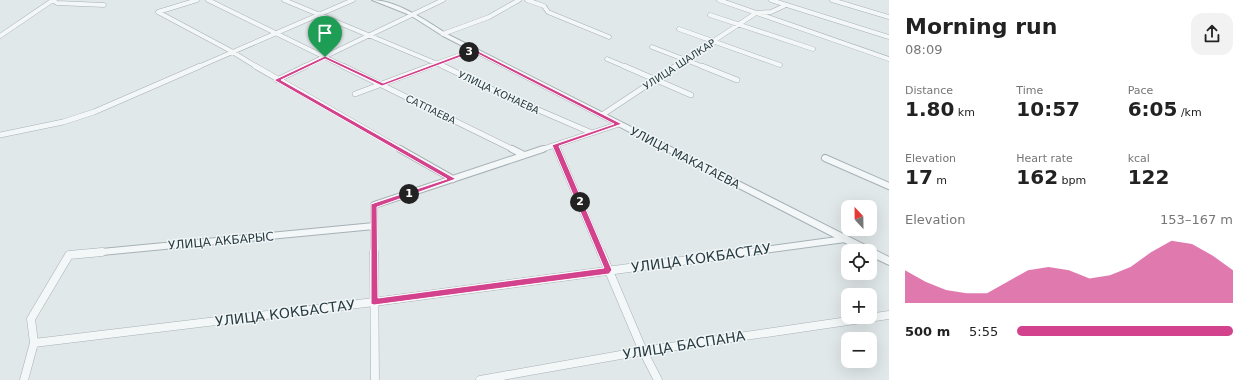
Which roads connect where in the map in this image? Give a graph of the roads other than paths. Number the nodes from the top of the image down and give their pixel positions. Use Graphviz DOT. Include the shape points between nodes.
graph roads {
  1 [pos="53,0"];
  2 [pos="198,0"];
  3 [pos="208,0"];
  4 [pos="284,0"];
  5 [pos="352,0"];
  6 [pos="374,0"];
  7 [pos="443,0"];
  8 [pos="519,0"];
  9 [pos="527,0"];
  10 [pos="719,0"];
  11 [pos="771,0"];
  12 [pos="832,0"];
  13 [pos="104,5"];
  14 [pos="786,5"];
  15 [pos="756,13"];
  16 [pos="412,14"];
  17 [pos="318,15"];
  18 [pos="710,15"];
  19 [pos="889,17"];
  20 [pos="739,25"];
  21 [pos="679,29"];
  22 [pos="275,33"];
  23 [pos="442,34"];
  24 [pos="370,35"];
  25 [pos="0,36"];
  26 [pos="609,37"];
  27 [pos="889,38"];
  28 [pos="714,42"];
  29 [pos="652,47"];
  30 [pos="814,49"];
  31 [pos="474,50"];
  32 [pos="231,52"];
  33 [pos="325,57"];
  34 [pos="607,59"];
  35 [pos="889,59"];
  36 [pos="686,60"];
  37 [pos="438,64"];
  38 [pos="780,65"];
  39 [pos="277,80"];
  40 [pos="655,80"];
  41 [pos="737,80"];
  42 [pos="382,85"];
  43 [pos="355,94"];
  44 [pos="691,95"];
  45 [pos="602,115"];
  46 [pos="619,124"];
  47 [pos="592,133"];
  48 [pos="0,135"];
  49 [pos="555,145"];
  50 [pos="524,155"];
  51 [pos="825,158"];
  52 [pos="453,179"];
  53 [pos="889,186"];
  54 [pos="374,226"];
  55 [pos="845,239"];
  56 [pos="855,244"];
  57 [pos="609,270"];
  58 [pos="374,302"];
  59 [pos="889,315"];
  60 [pos="34,343"];
  61 [pos="643,351"];
  62 [pos="24,380"];
  63 [pos="374,380"];
  64 [pos="480,380"];
  65 [pos="658,380"];
  1 -- 13 [label="street" via="57,3"];
  1 -- 25 [label="street"];
  2 -- 32 [label="street" via="158,12"];
  3 -- 22 [label="street, САТПАЕВА"];
  4 -- 17 [label="street, УЛИЦА КОНАЕВА"];
  5 -- 17 [label="street"];
  6 -- 16 [label="street, УЛИЦА МАКАТАЕВА"];
  7 -- 16 [label="street"];
  8 -- 23 [label="street" via="489,17"];
  9 -- 26 [label="street" via="544,6 546,11"];
  10 -- 15 [label="street"];
  11 -- 14 [label="street"];
  12 -- 19 [label="street"];
  14 -- 15 [label="street" via="771,12"];
  14 -- 27 [label="street"];
  15 -- 20 [label="street, УЛИЦА ШАЛКАР"];
  15 -- 35 [label="street"];
  16 -- 23 [label="street, УЛИЦА МАКАТАЕВА"];
  16 -- 24 [label="street"];
  17 -- 22 [label="street"];
  17 -- 24 [label="street, УЛИЦА КОНАЕВА"];
  18 -- 20 [label="street"];
  20 -- 28 [label="street, УЛИЦА ШАЛКАР"];
  20 -- 30 [label="street"];
  21 -- 28 [label="street"];
  22 -- 32 [label="street"];
  22 -- 33 [label="street, САТПАЕВА"];
  23 -- 31 [label="street, УЛИЦА МАКАТАЕВА"];
  24 -- 33 [label="street"];
  24 -- 37 [label="street, УЛИЦА КОНАЕВА"];
  28 -- 36 [label="street, УЛИЦА ШАЛКАР"];
  28 -- 38 [label="street"];
  29 -- 36 [label="street"];
  31 -- 37 [label="street"];
  31 -- 45 [label="street, УЛИЦА МАКАТАЕВА"];
  32 -- 39 [label="street"];
  32 -- 48 [label="street" via="94,112 63,122"];
  33 -- 39 [label="street"];
  33 -- 42 [label="street, САТПАЕВА"];
  34 -- 40 [label="street"];
  36 -- 40 [label="street, УЛИЦА ШАЛКАР"];
  36 -- 41 [label="street"];
  37 -- 42 [label="street"];
  37 -- 47 [label="street, УЛИЦА КОНАЕВА"];
  39 -- 52 [label="street"];
  40 -- 44 [label="street"];
  40 -- 45 [label="street, УЛИЦА ШАЛКАР"];
  42 -- 43 [label="street"];
  42 -- 50 [label="street, САТПАЕВА"];
  45 -- 46 [label="street, УЛИЦА МАКАТАЕВА"];
  46 -- 47 [label="street"];
  46 -- 55 [label="street, УЛИЦА МАКАТАЕВА"];
  47 -- 49 [label="street"];
  49 -- 50 [label="street"];
  49 -- 57 [label="street"];
  50 -- 52 [label="street"];
  51 -- 53 [label="street"];
  52 -- 54 [label="street" via="374,206"];
  54 -- 58 [label="street"];
  54 -- 60 [label="street, УЛИЦА АКБАРЫС" via="69,255 31,318"];
  55 -- 56 [label="street, УЛИЦА МАКАТАЕВА"];
  55 -- 57 [label="street, УЛИЦА КОКБАСТАУ"];
  57 -- 58 [label="street, УЛИЦА КОКБАСТАУ"];
  57 -- 61 [label="street"];
  58 -- 60 [label="street, УЛИЦА КОКБАСТАУ"];
  58 -- 63 [label="street"];
  59 -- 61 [label="street, УЛИЦА БАСПАНА"];
  60 -- 62 [label="street"];
  61 -- 64 [label="street, УЛИЦА БАСПАНА"];
  61 -- 65 [label="street"];
}
